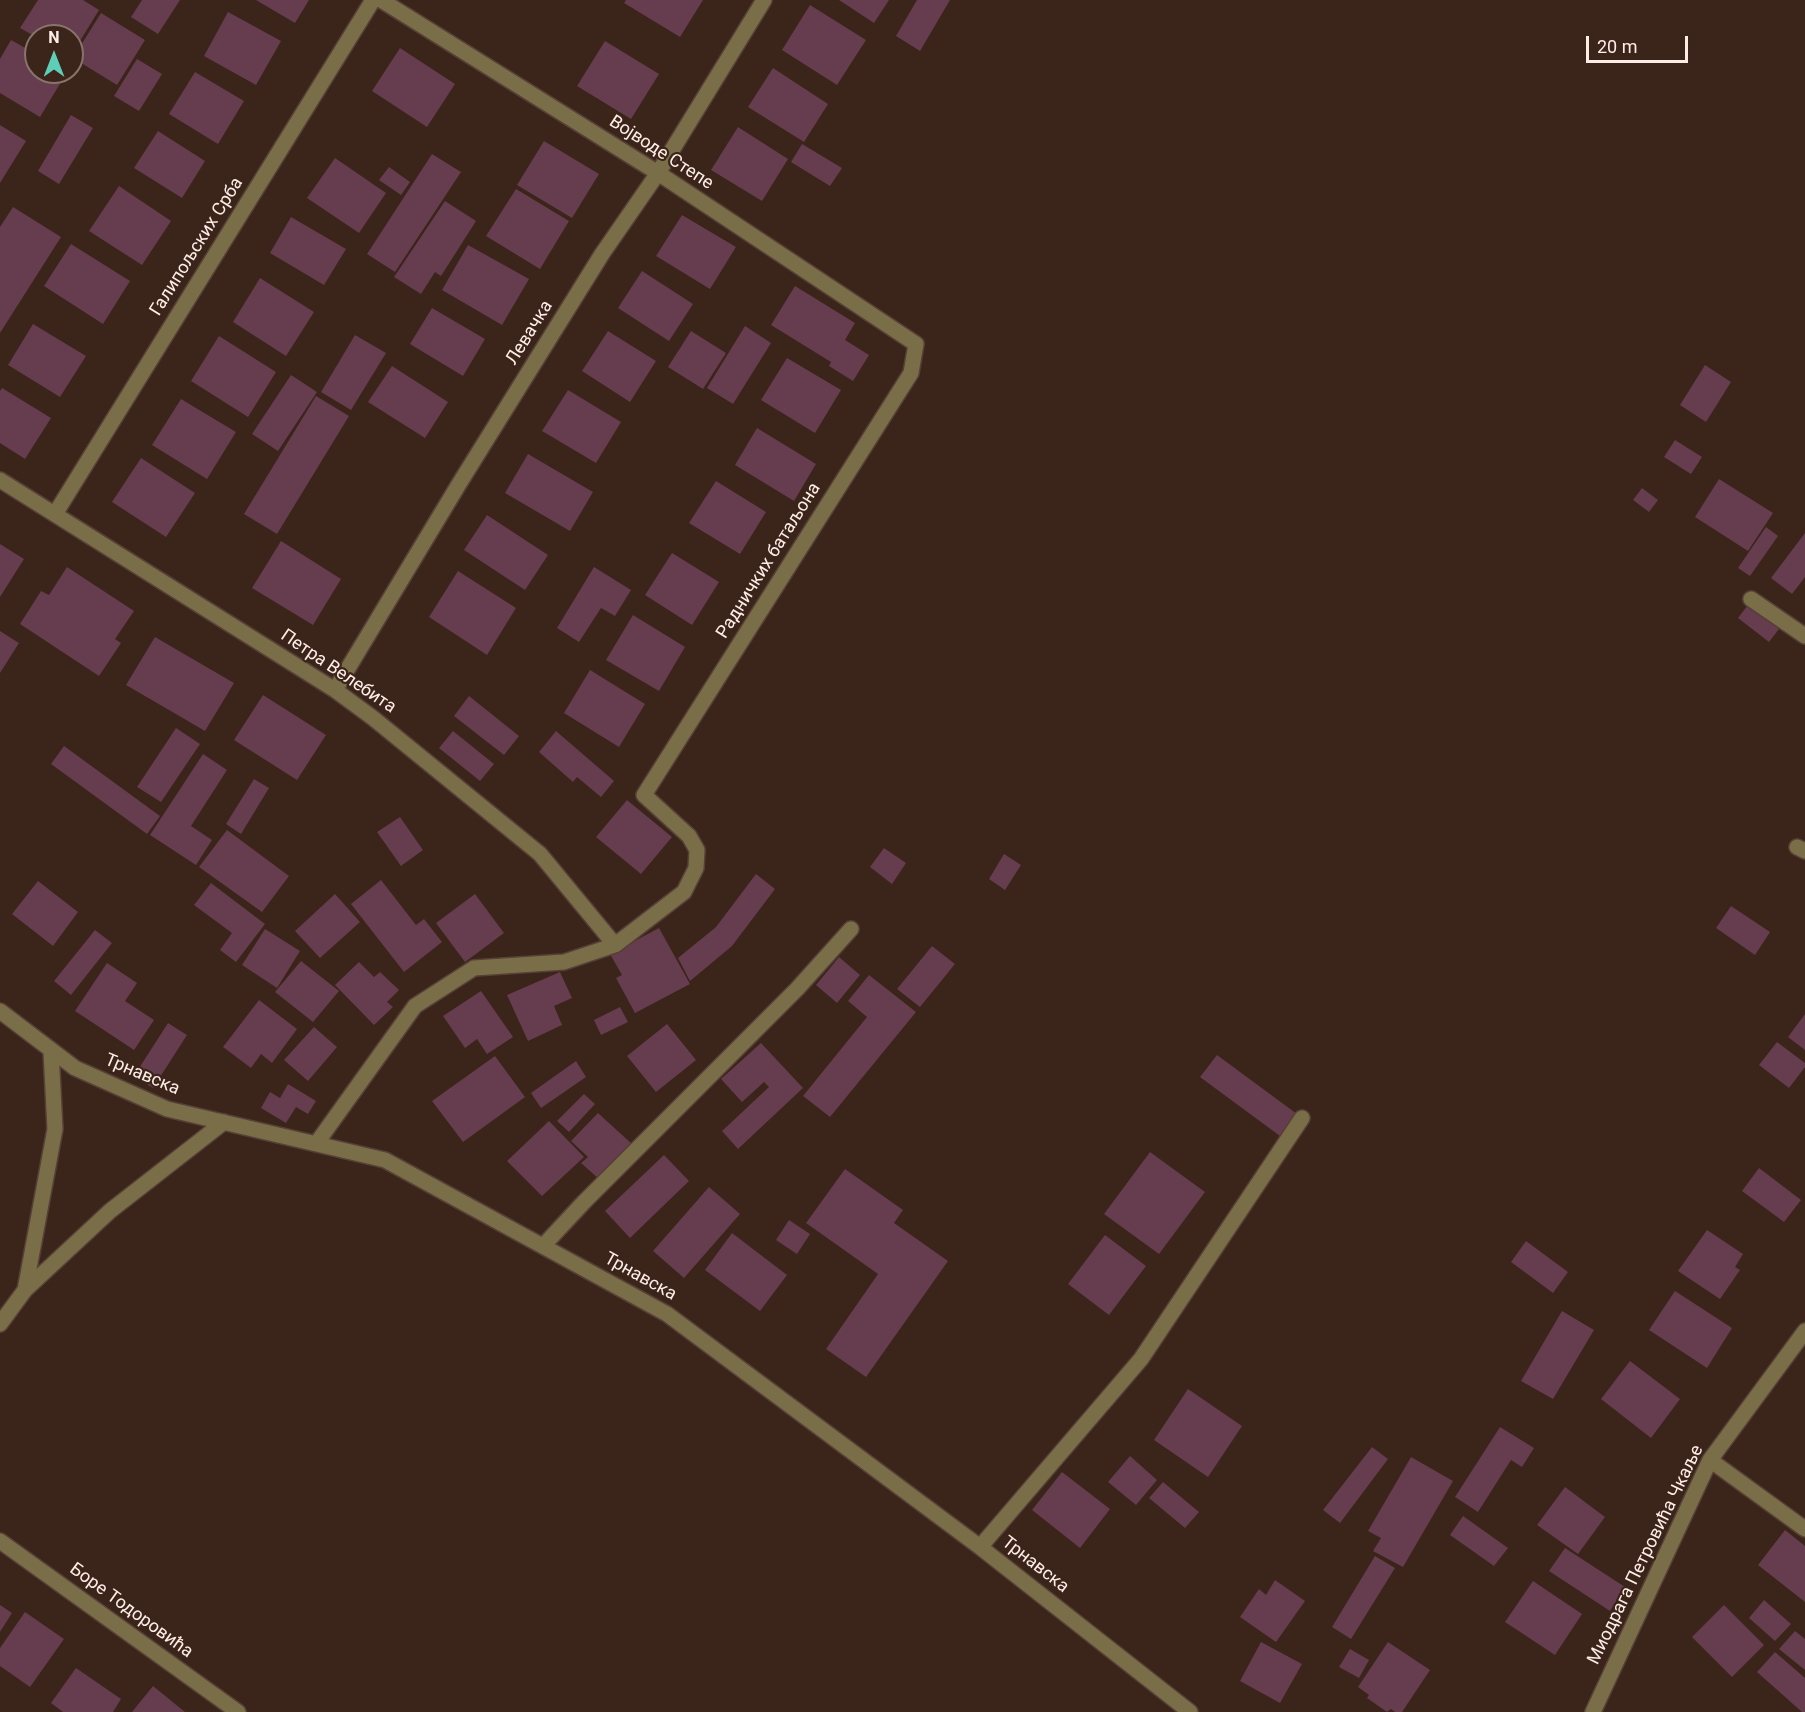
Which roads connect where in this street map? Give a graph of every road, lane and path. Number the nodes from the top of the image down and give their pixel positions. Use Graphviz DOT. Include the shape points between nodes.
graph roads {
  1 [pos="373,0"];
  2 [pos="381,0"];
  3 [pos="764,0"];
  4 [pos="658,173"];
  5 [pos="916,344"];
  6 [pos="0,480"];
  7 [pos="55,514"];
  8 [pos="1750,599"];
  9 [pos="1805,636"];
  10 [pos="335,690"];
  11 [pos="851,929"];
  12 [pos="615,945"];
  13 [pos="0,1011"];
  14 [pos="51,1051"];
  15 [pos="1302,1118"];
  16 [pos="224,1122"];
  17 [pos="316,1144"];
  18 [pos="543,1246"];
  19 [pos="25,1290"];
  20 [pos="0,1323"];
  21 [pos="1805,1331"];
  22 [pos="1710,1460"];
  23 [pos="1805,1530"];
  24 [pos="0,1541"];
  25 [pos="980,1547"];
  26 [pos="238,1712"];
  27 [pos="1190,1712"];
  28 [pos="1593,1712"];
  1 -- 7 [label="street, Галипољских Срба"];
  2 -- 4 [label="street, Војводе Степе"];
  3 -- 4 [label="street, Левачка"];
  4 -- 5 [label="street, Војводе Степе"];
  4 -- 10 [label="street, Левачка" via="602,254"];
  5 -- 12 [label="street, Радничких батаљона" via="911,373 644,795 689,836 697,850 696,868 684,892"];
  6 -- 7 [label="street, Петра Велебита"];
  7 -- 10 [label="street, Петра Велебита"];
  8 -- 9 [label="street"];
  10 -- 12 [label="street, Петра Велебита" via="540,854"];
  11 -- 18 [label="street" via="797,989"];
  12 -- 17 [label="street" via="564,962 474,968 415,1006"];
  13 -- 14 [label="street, Трнавска"];
  14 -- 16 [label="street, Трнавска" via="75,1068 167,1109"];
  14 -- 19 [label="street" via="56,1129"];
  15 -- 25 [label="street" via="1141,1359"];
  16 -- 17 [label="street, Трнавска"];
  16 -- 19 [label="street" via="110,1211"];
  17 -- 18 [label="street, Трнавска" via="385,1160"];
  18 -- 25 [label="street, Трнавска" via="667,1314"];
  19 -- 20 [label="street"];
  21 -- 22 [label="street, Миодрага Петровића Чкаље"];
  22 -- 23 [label="street"];
  22 -- 28 [label="street, Миодрага Петровића Чкаље"];
  24 -- 26 [label="street, Боре Тодоровића"];
  25 -- 27 [label="street, Трнавска"];
}
